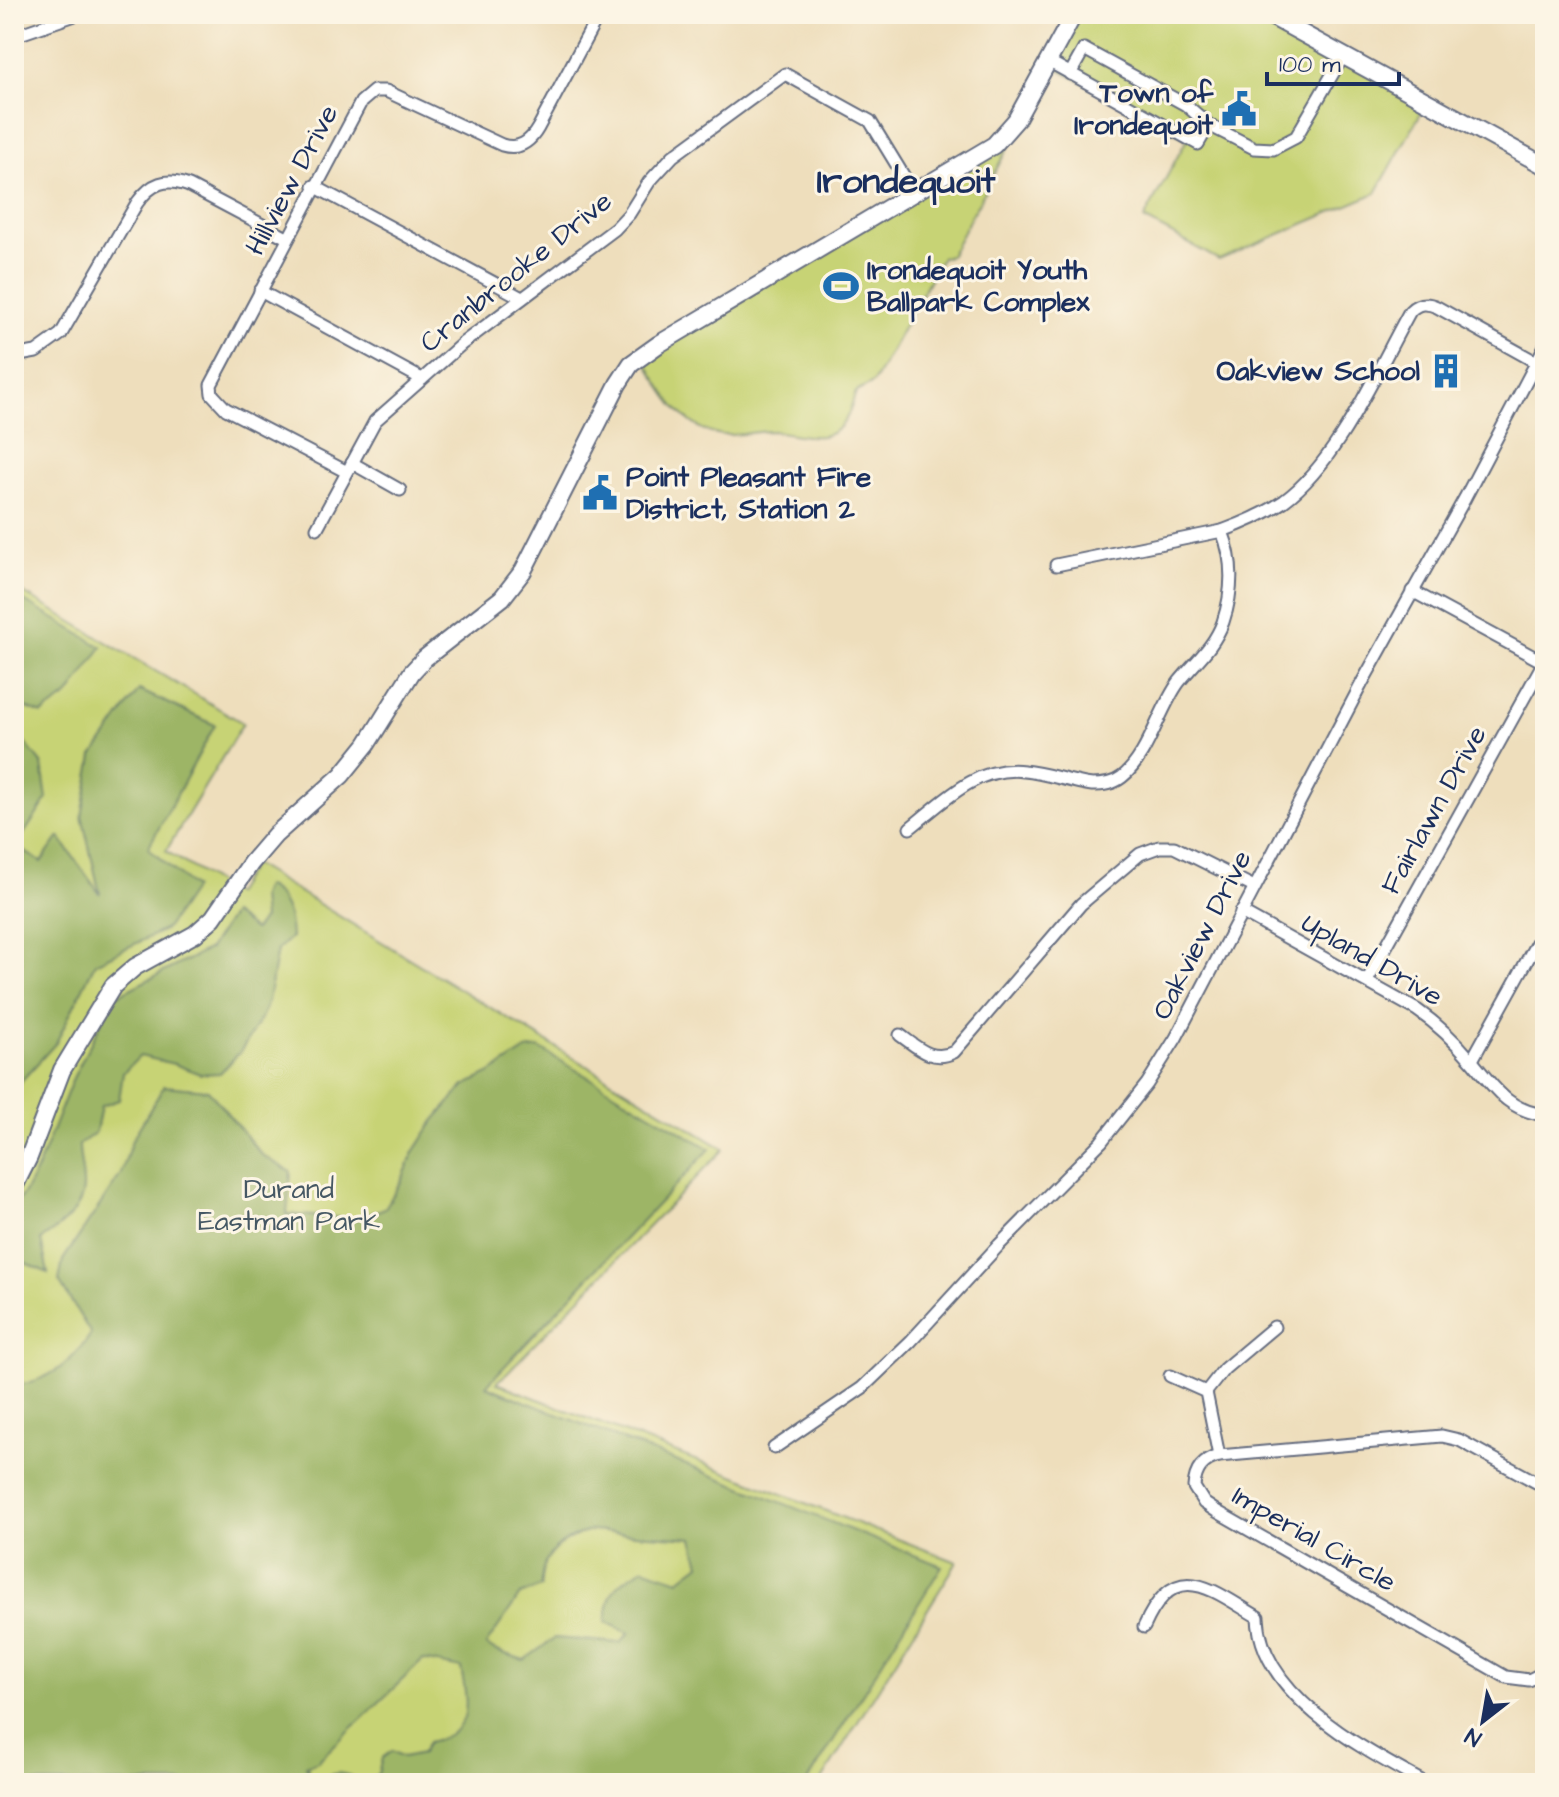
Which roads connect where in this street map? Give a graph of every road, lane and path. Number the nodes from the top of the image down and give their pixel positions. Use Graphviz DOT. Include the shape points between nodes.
graph roads {
  1 [pos="78,14"];
  2 [pos="599,14"];
  3 [pos="1074,14"];
  4 [pos="1267,14"];
  5 [pos="14,36"];
  6 [pos="1343,56"];
  7 [pos="1048,61"];
  8 [pos="1070,74"];
  9 [pos="1209,125"];
  10 [pos="1545,166"];
  11 [pos="314,186"];
  12 [pos="914,193"];
  13 [pos="287,238"];
  14 [pos="260,291"];
  15 [pos="522,298"];
  16 [pos="1545,346"];
  17 [pos="14,356"];
  18 [pos="1536,362"];
  19 [pos="422,379"];
  20 [pos="350,468"];
  21 [pos="400,490"];
  22 [pos="317,528"];
  23 [pos="1222,531"];
  24 [pos="1056,565"];
  25 [pos="1412,591"];
  26 [pos="1545,662"];
  27 [pos="910,828"];
  28 [pos="1254,887"];
  29 [pos="1241,912"];
  30 [pos="1545,928"];
  31 [pos="1367,981"];
  32 [pos="900,1035"];
  33 [pos="1472,1060"];
  34 [pos="1545,1115"];
  35 [pos="14,1187"];
  36 [pos="1274,1327"];
  37 [pos="1170,1376"];
  38 [pos="1206,1392"];
  39 [pos="774,1448"];
  40 [pos="1219,1456"];
  41 [pos="1545,1487"];
  42 [pos="1144,1627"];
  43 [pos="1545,1672"];
  44 [pos="1425,1783"];
  1 -- 5 [label="street"];
  2 -- 11 [label="street, Hillview Drive" via="525,143 510,147 386,91 374,91 361,102"];
  3 -- 7 [label="street"];
  4 -- 6 [label="street"];
  6 -- 9 [label="street" via="1296,137 1273,149 1254,148"];
  6 -- 10 [label="street"];
  7 -- 8 [label="street"];
  7 -- 12 [label="street" via="1003,137"];
  8 -- 9 [label="street" via="1198,144"];
  8 -- 9 [label="street" via="1084,49 1186,105"];
  11 -- 13 [label="street, Hillview Drive"];
  11 -- 15 [label="street"];
  12 -- 15 [label="street, Cranbrooke Drive" via="870,121 785,74 673,156 615,229"];
  12 -- 35 [label="street" via="631,364 523,571 502,598 412,672 342,775 275,835 213,918 113,986 62,1070"];
  13 -- 14 [label="street, Hillview Drive"];
  13 -- 17 [label="street" via="179,182 159,183 133,210 61,334 36,352"];
  14 -- 19 [label="street"];
  14 -- 20 [label="street, Hillview Drive" via="214,375 212,394 226,409"];
  15 -- 19 [label="street, Cranbrooke Drive"];
  16 -- 18 [label="street, Oakview Drive"];
  18 -- 23 [label="street" via="1432,304 1417,305 1319,468 1271,510"];
  18 -- 25 [label="street, Oakview Drive"];
  19 -- 20 [label="street, Cranbrooke Drive" via="375,421"];
  20 -- 21 [label="street, Hillview Drive"];
  20 -- 22 [label="street, Cranbrooke Drive"];
  23 -- 24 [label="street"];
  23 -- 27 [label="street" via="1231,580 1218,634 1178,684 1121,778 1092,785 1025,771 987,774"];
  25 -- 26 [label="street"];
  25 -- 28 [label="street, Oakview Drive"];
  26 -- 31 [label="street, Fairlawn Drive"];
  28 -- 29 [label="street, Oakview Drive"];
  28 -- 32 [label="street" via="1174,847 1150,849 1081,904 954,1052 931,1056"];
  29 -- 31 [label="street, Upland Drive"];
  29 -- 39 [label="street, Oakview Drive" via="1169,1049 1101,1142 875,1377"];
  30 -- 33 [label="street"];
  31 -- 33 [label="street, Upland Drive" via="1427,1017"];
  33 -- 34 [label="street, Upland Drive" via="1507,1102"];
  36 -- 38 [label="street" via="1224,1369"];
  37 -- 38 [label="street"];
  38 -- 40 [label="street"];
  40 -- 41 [label="street, Imperial Circle" via="1442,1436"];
  40 -- 43 [label="street, Imperial Circle" via="1204,1463 1195,1478 1197,1494 1216,1511 1506,1677 1529,1680"];
  42 -- 44 [label="street" via="1152,1608 1178,1586 1208,1588 1258,1617 1269,1659 1318,1716"];
}
